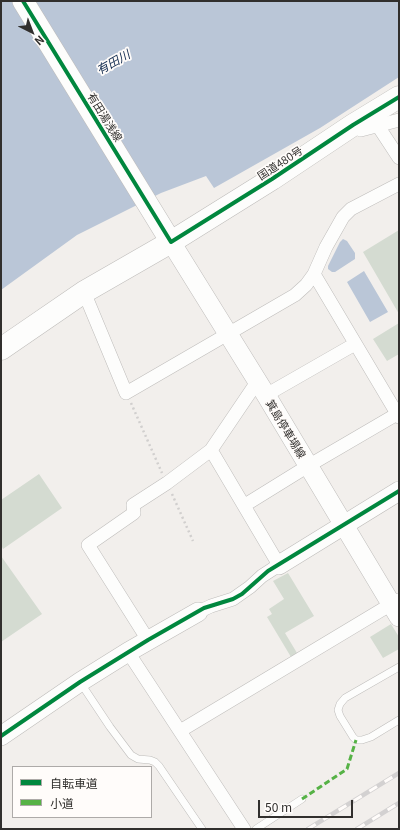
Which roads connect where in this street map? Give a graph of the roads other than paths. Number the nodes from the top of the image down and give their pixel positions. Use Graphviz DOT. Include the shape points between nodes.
graph roads {
  1 [pos="23,1"];
  2 [pos="399,97"];
  3 [pos="399,120"];
  4 [pos="353,125"];
  5 [pos="378,126"];
  6 [pos="399,158"];
  7 [pos="399,184"];
  8 [pos="171,242"];
  9 [pos="314,274"];
  10 [pos="84,292"];
  11 [pos="227,334"];
  12 [pos="355,344"];
  13 [pos="1,349"];
  14 [pos="262,388"];
  15 [pos="398,415"];
  16 [pos="211,450"];
  17 [pos="308,466"];
  18 [pos="399,491"];
  19 [pos="245,505"];
  20 [pos="343,526"];
  21 [pos="279,565"];
  22 [pos="396,607"];
  23 [pos="198,612"];
  24 [pos="148,640"];
  25 [pos="128,652"];
  26 [pos="399,667"];
  27 [pos="80,682"];
  28 [pos="399,720"];
  29 [pos="180,731"];
  30 [pos="1,736"];
  31 [pos="302,799"];
  32 [pos="202,829"];
  33 [pos="244,829"];
  34 [pos="256,829"];
  1 -- 8 [label="main road, 有田湯浅線"];
  2 -- 4 [label="highway, 国道480号"];
  3 -- 5 [label="street"];
  4 -- 5 [label="street" via="361,130"];
  4 -- 8 [label="highway, 国道480号"];
  5 -- 6 [label="street"];
  7 -- 9 [label="street" via="351,209 343,217 326,246"];
  8 -- 10 [label="highway, 国道480号"];
  8 -- 11 [label="main road, 箕島停車場線"];
  9 -- 11 [label="street" via="295,295"];
  9 -- 12 [label="street"];
  10 -- 11 [label="street" via="126,393"];
  10 -- 13 [label="highway, 国道480号"];
  11 -- 14 [label="main road, 箕島停車場線"];
  12 -- 14 [label="street"];
  12 -- 15 [label="street"];
  14 -- 16 [label="street"];
  14 -- 17 [label="main road, 箕島停車場線"];
  15 -- 17 [label="street"];
  16 -- 19 [label="street"];
  16 -- 24 [label="street" via="133,506 134,513 88,545"];
  17 -- 19 [label="street"];
  17 -- 20 [label="main road, 箕島停車場線"];
  18 -- 20 [label="main road"];
  19 -- 21 [label="street"];
  20 -- 21 [label="main road"];
  20 -- 22 [label="main road, 箕島停車場線"];
  21 -- 23 [label="street" via="233,599"];
  22 -- 29 [label="street"];
  23 -- 24 [label="main road"];
  24 -- 25 [label="main road"];
  25 -- 27 [label="main road"];
  25 -- 29 [label="street"];
  26 -- 28 [label="lane" via="345,698 338,710 356,740 371,737"];
  27 -- 30 [label="main road"];
  27 -- 32 [label="lane" via="131,755 156,762"];
  29 -- 33 [label="street"];
  31 -- 34 [label="lane"];
}
